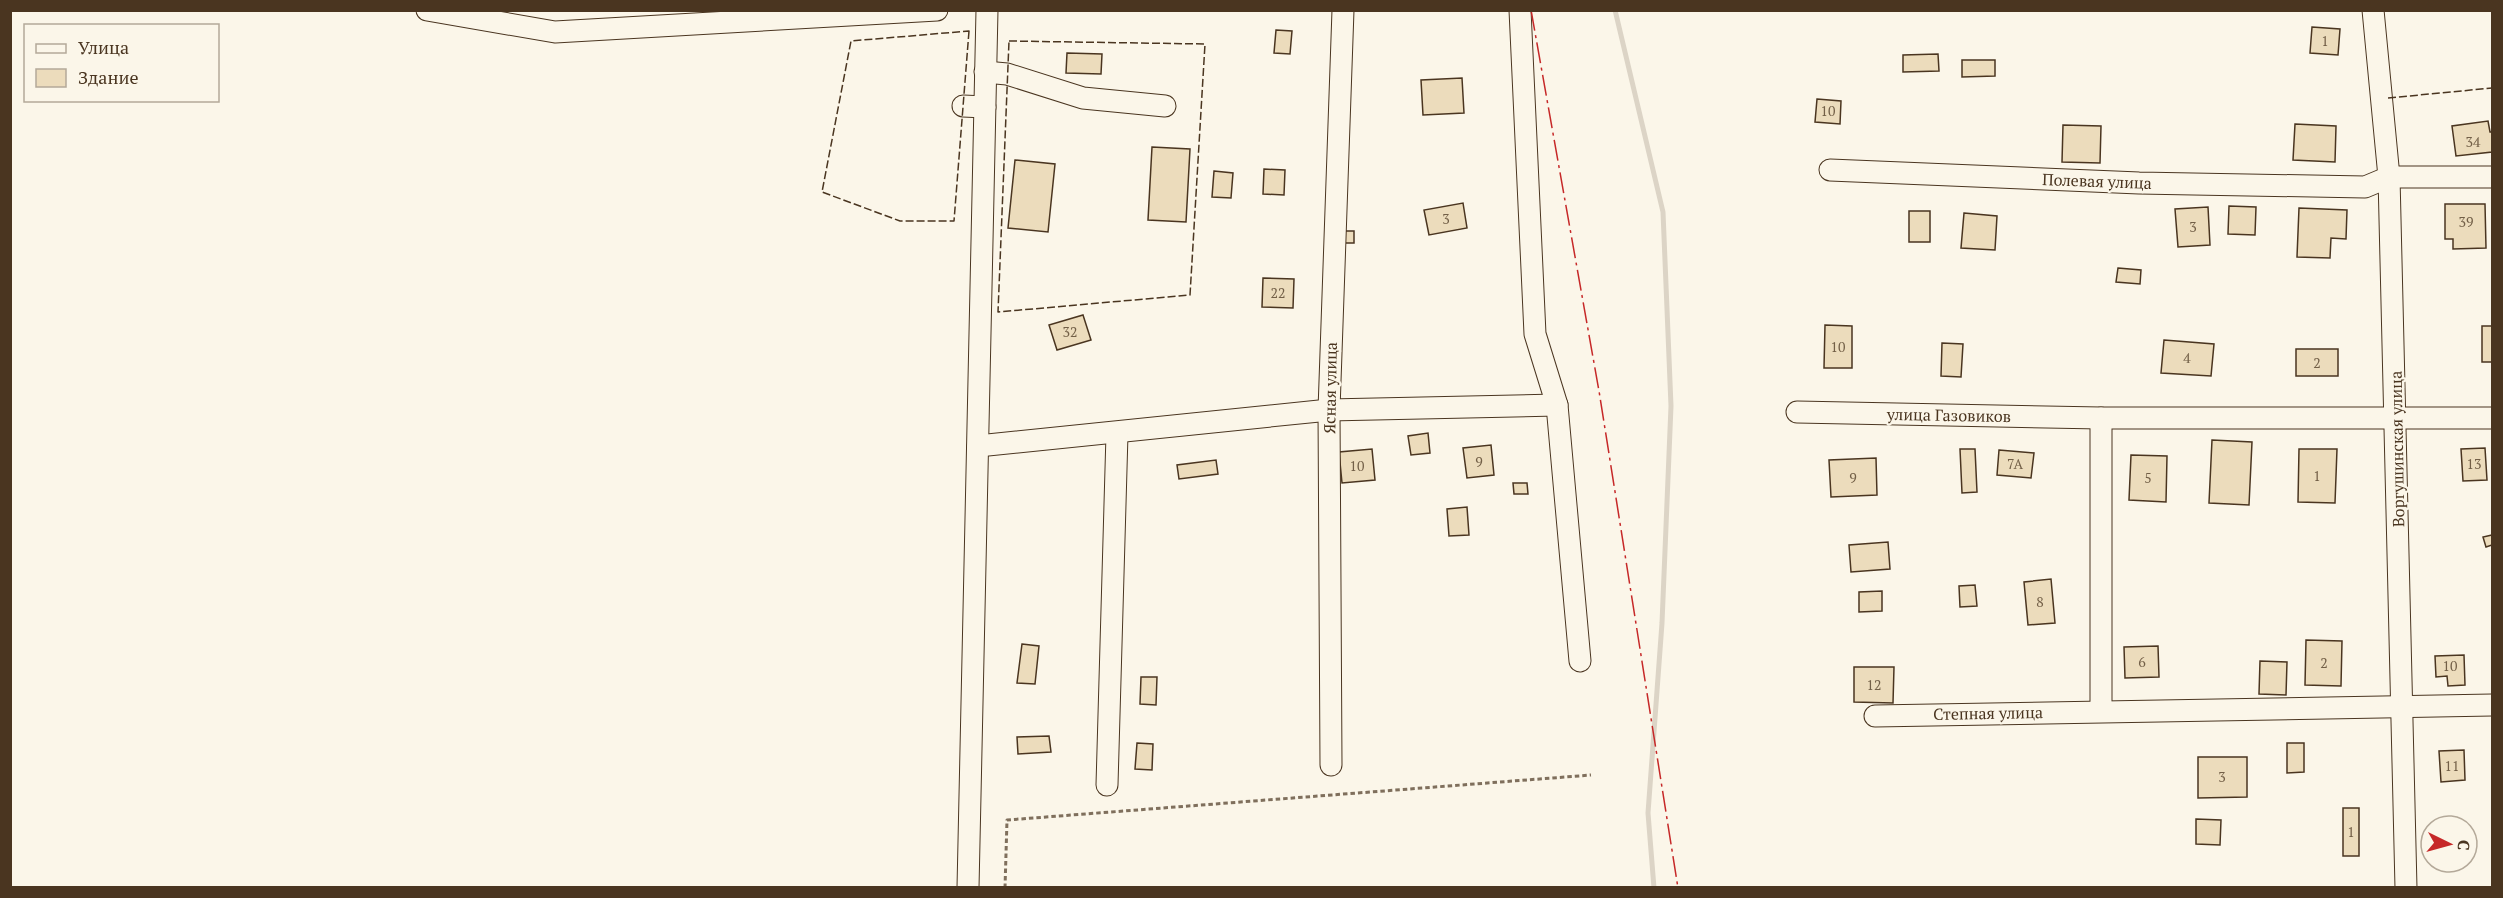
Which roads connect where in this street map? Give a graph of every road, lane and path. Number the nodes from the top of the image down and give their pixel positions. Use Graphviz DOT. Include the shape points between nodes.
graph roads {
  1 [pos="427,10"];
  2 [pos="937,10"];
  3 [pos="987,10"];
  4 [pos="1343,10"];
  5 [pos="1520,10"];
  6 [pos="2373,10"];
  7 [pos="834,13"];
  8 [pos="985,72"];
  9 [pos="963,106"];
  10 [pos="985,106"];
  11 [pos="1165,106"];
  12 [pos="1830,170"];
  13 [pos="2389,177"];
  14 [pos="2493,177"];
  15 [pos="1557,405"];
  16 [pos="1329,410"];
  17 [pos="1797,412"];
  18 [pos="2101,418"];
  19 [pos="2397,418"];
  20 [pos="2493,418"];
  21 [pos="1117,434"];
  22 [pos="978,446"];
  23 [pos="1580,660"];
  24 [pos="2493,705"];
  25 [pos="2403,706"];
  26 [pos="2100,710"];
  27 [pos="1875,716"];
  28 [pos="1331,765"];
  29 [pos="1591,775"];
  30 [pos="1107,785"];
  31 [pos="968,888"];
  32 [pos="1005,888"];
  33 [pos="2406,888"];
  1 -- 7 [label="street" via="555,32"];
  2 -- 7 [label="street"];
  3 -- 8 [label="street"];
  4 -- 16 [label="street, Ясная улица"];
  5 -- 15 [label="street" via="1536,334"];
  6 -- 13 [label="street, Воргушинская улица"];
  8 -- 10 [label="street"];
  8 -- 11 [label="street" via="1007,74 1083,98"];
  9 -- 10 [label="street"];
  10 -- 22 [label="street"];
  12 -- 13 [label="street, Полевая улица" via="2139,183 2365,187"];
  13 -- 14 [label="street"];
  13 -- 19 [label="street, Воргушинская улица"];
  15 -- 16 [label="street"];
  15 -- 23 [label="street"];
  16 -- 21 [label="street"];
  16 -- 28 [label="street, Ясная улица"];
  17 -- 18 [label="street, улица Газовиков"];
  18 -- 19 [label="street, улица Газовиков"];
  18 -- 26 [label="street"];
  19 -- 20 [label="street, улица Газовиков"];
  19 -- 25 [label="street, Воргушинская улица"];
  21 -- 22 [label="street"];
  21 -- 30 [label="street"];
  22 -- 31 [label="street"];
  24 -- 25 [label="street, Степная улица"];
  25 -- 26 [label="street, Степная улица"];
  25 -- 33 [label="street, Воргушинская улица"];
  26 -- 27 [label="street, Степная улица"];
  29 -- 32 [label="path" via="1007,820"];
}
